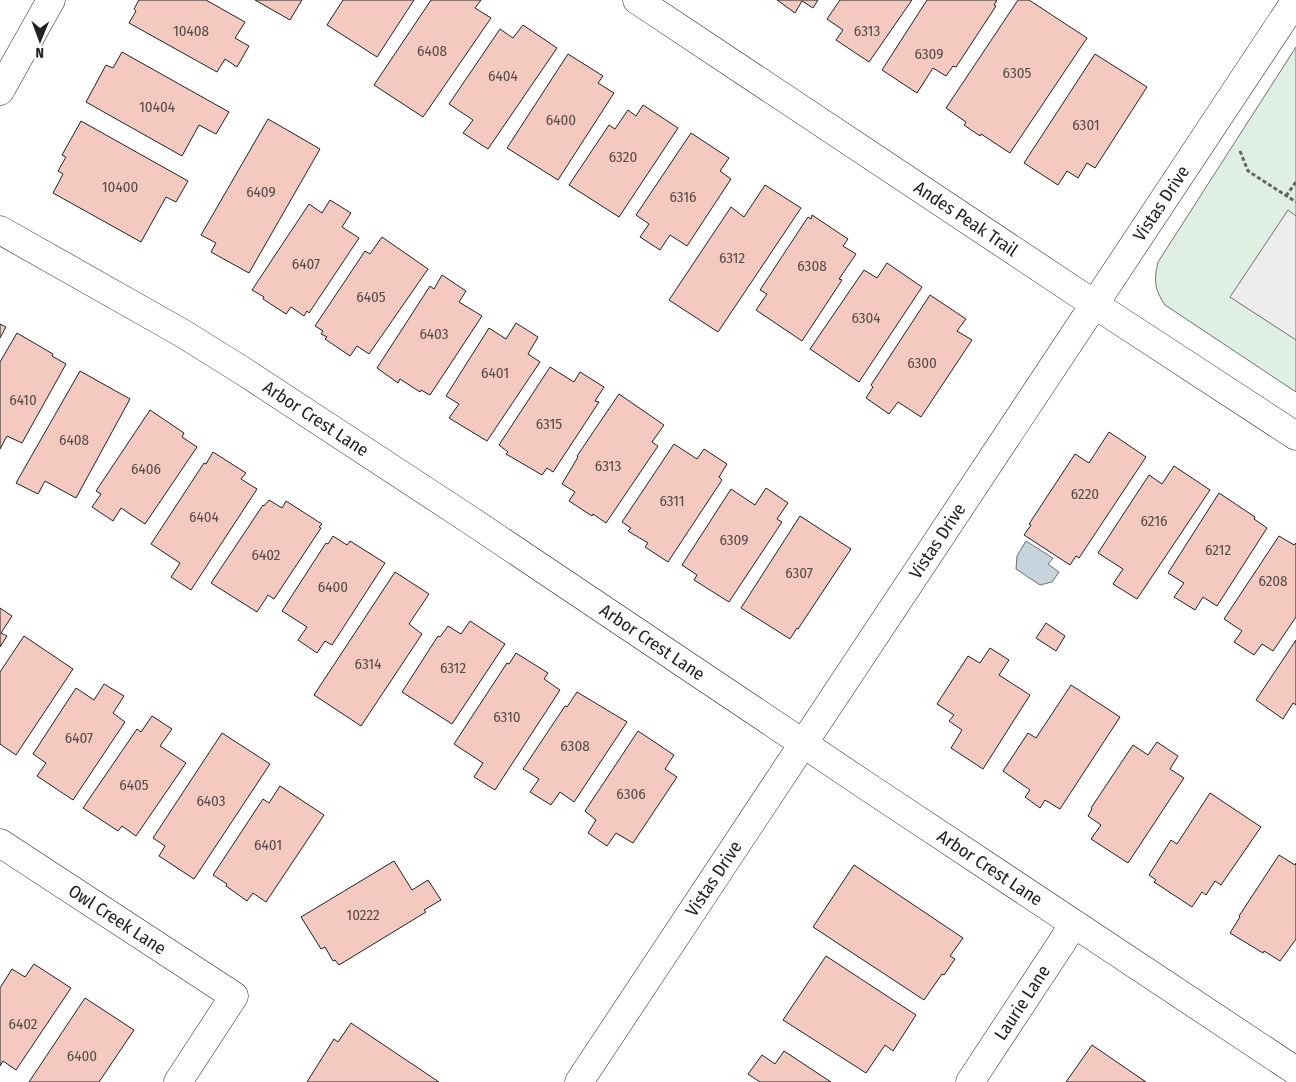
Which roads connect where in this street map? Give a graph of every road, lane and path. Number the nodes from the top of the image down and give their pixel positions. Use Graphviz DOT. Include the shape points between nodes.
graph roads {
  1 [pos="51,0"];
  2 [pos="637,0"];
  3 [pos="1296,0"];
  4 [pos="0,91"];
  5 [pos="1240,151"];
  6 [pos="1296,182"];
  7 [pos="1286,196"];
  8 [pos="1296,202"];
  9 [pos="0,230"];
  10 [pos="1094,304"];
  11 [pos="1296,436"];
  12 [pos="803,744"];
  13 [pos="0,843"];
  14 [pos="1074,924"];
  15 [pos="1296,1070"];
  16 [pos="178,1082"];
  17 [pos="579,1082"];
  18 [pos="970,1082"];
  1 -- 4 [label="street"];
  2 -- 10 [label="street, Andes Peak Trail"];
  3 -- 10 [label="street, Vistas Drive"];
  5 -- 7 [label="path" via="1248,171"];
  6 -- 7 [label="path"];
  7 -- 8 [label="path"];
  9 -- 12 [label="street, Arbor Crest Lane" via="243,371"];
  10 -- 11 [label="street, Andes Peak Trail"];
  10 -- 12 [label="street, Vistas Drive"];
  12 -- 14 [label="street, Arbor Crest Lane"];
  12 -- 17 [label="street, Vistas Drive"];
  13 -- 16 [label="street, Owl Creek Lane" via="234,996"];
  14 -- 15 [label="street, Arbor Crest Lane"];
  14 -- 18 [label="street, Laurie Lane"];
}
